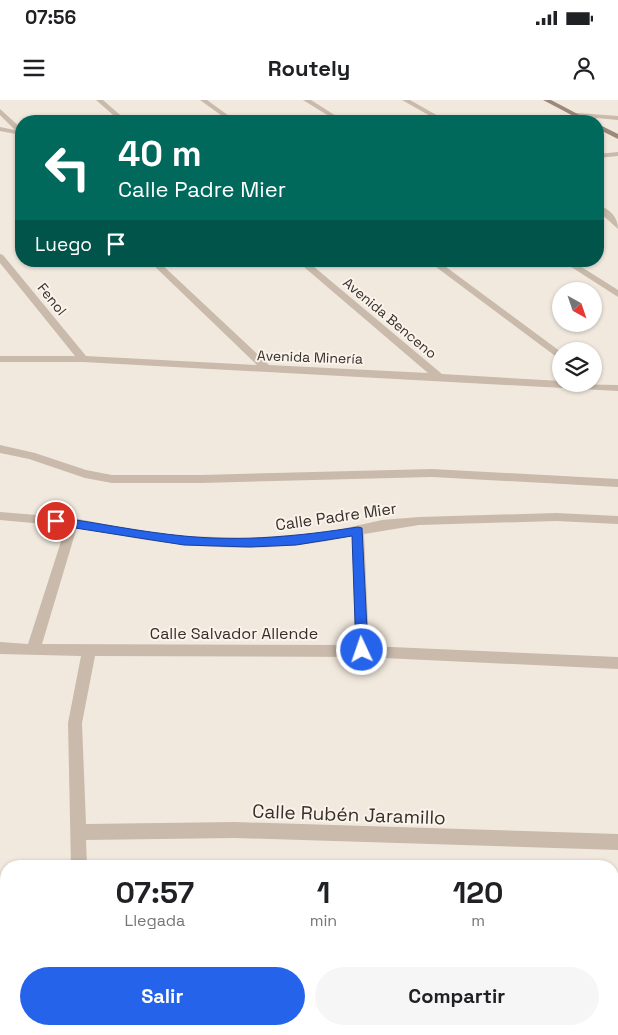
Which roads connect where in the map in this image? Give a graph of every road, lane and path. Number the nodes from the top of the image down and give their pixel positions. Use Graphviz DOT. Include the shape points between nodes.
graph roads {
  1 [pos="99,100"];
  2 [pos="204,100"];
  3 [pos="306,100"];
  4 [pos="405,100"];
  5 [pos="546,100"];
  6 [pos="0,112"];
  7 [pos="117,115"];
  8 [pos="225,115"];
  9 [pos="331,115"];
  10 [pos="433,115"];
  11 [pos="577,115"];
  12 [pos="604,117"];
  13 [pos="618,118"];
  14 [pos="15,126"];
  15 [pos="0,129"];
  16 [pos="604,129"];
  17 [pos="15,131"];
  18 [pos="618,137"];
  19 [pos="618,154"];
  20 [pos="604,155"];
  21 [pos="604,212"];
  22 [pos="618,226"];
  23 [pos="0,257"];
  24 [pos="159,267"];
  25 [pos="308,267"];
  26 [pos="440,267"];
  27 [pos="575,267"];
  28 [pos="618,294"];
  29 [pos="552,349"];
  30 [pos="0,358"];
  31 [pos="83,359"];
  32 [pos="268,370"];
  33 [pos="440,376"];
  34 [pos="604,387"];
  35 [pos="618,388"];
  36 [pos="0,449"];
  37 [pos="618,483"];
  38 [pos="0,516"];
  39 [pos="618,520"];
  40 [pos="73,522"];
  41 [pos="358,531"];
  42 [pos="0,648"];
  43 [pos="33,650"];
  44 [pos="89,650"];
  45 [pos="362,650"];
  46 [pos="618,663"];
  47 [pos="79,832"];
  48 [pos="618,842"];
  49 [pos="79,860"];
  1 -- 7 [label="street"];
  2 -- 8 [label="street"];
  3 -- 9 [label="street"];
  4 -- 10 [label="street"];
  5 -- 11 [label="street"];
  6 -- 14 [label="street"];
  12 -- 13 [label="street"];
  15 -- 17 [label="street"];
  16 -- 18 [label="street"];
  19 -- 20 [label="street"];
  21 -- 22 [label="street"];
  23 -- 31 [label="street, Fenol"];
  24 -- 32 [label="street"];
  25 -- 33 [label="street, Avenida Benceno"];
  26 -- 29 [label="street"];
  27 -- 28 [label="street"];
  30 -- 31 [label="street, Avenida Minería"];
  31 -- 32 [label="street, Avenida Minería"];
  32 -- 33 [label="street, Avenida Minería"];
  33 -- 34 [label="street, Avenida Minería"];
  34 -- 35 [label="street, Avenida Minería"];
  36 -- 37 [label="street" via="112,479 432,473"];
  38 -- 40 [label="street, Calle Padre Mier"];
  39 -- 41 [label="street, Calle Padre Mier" via="556,517 419,521"];
  40 -- 41 [label="street, Calle Padre Mier" via="184,541 296,541"];
  40 -- 43 [label="street"];
  41 -- 45 [label="street"];
  42 -- 43 [label="street, Calle Salvador Allende"];
  43 -- 44 [label="street, Calle Salvador Allende"];
  44 -- 45 [label="street, Calle Salvador Allende"];
  44 -- 47 [label="street" via="75,723"];
  45 -- 46 [label="street, Calle Salvador Allende"];
  47 -- 48 [label="street, Calle Rubén Jaramillo" via="235,830"];
  47 -- 49 [label="street"];
}
